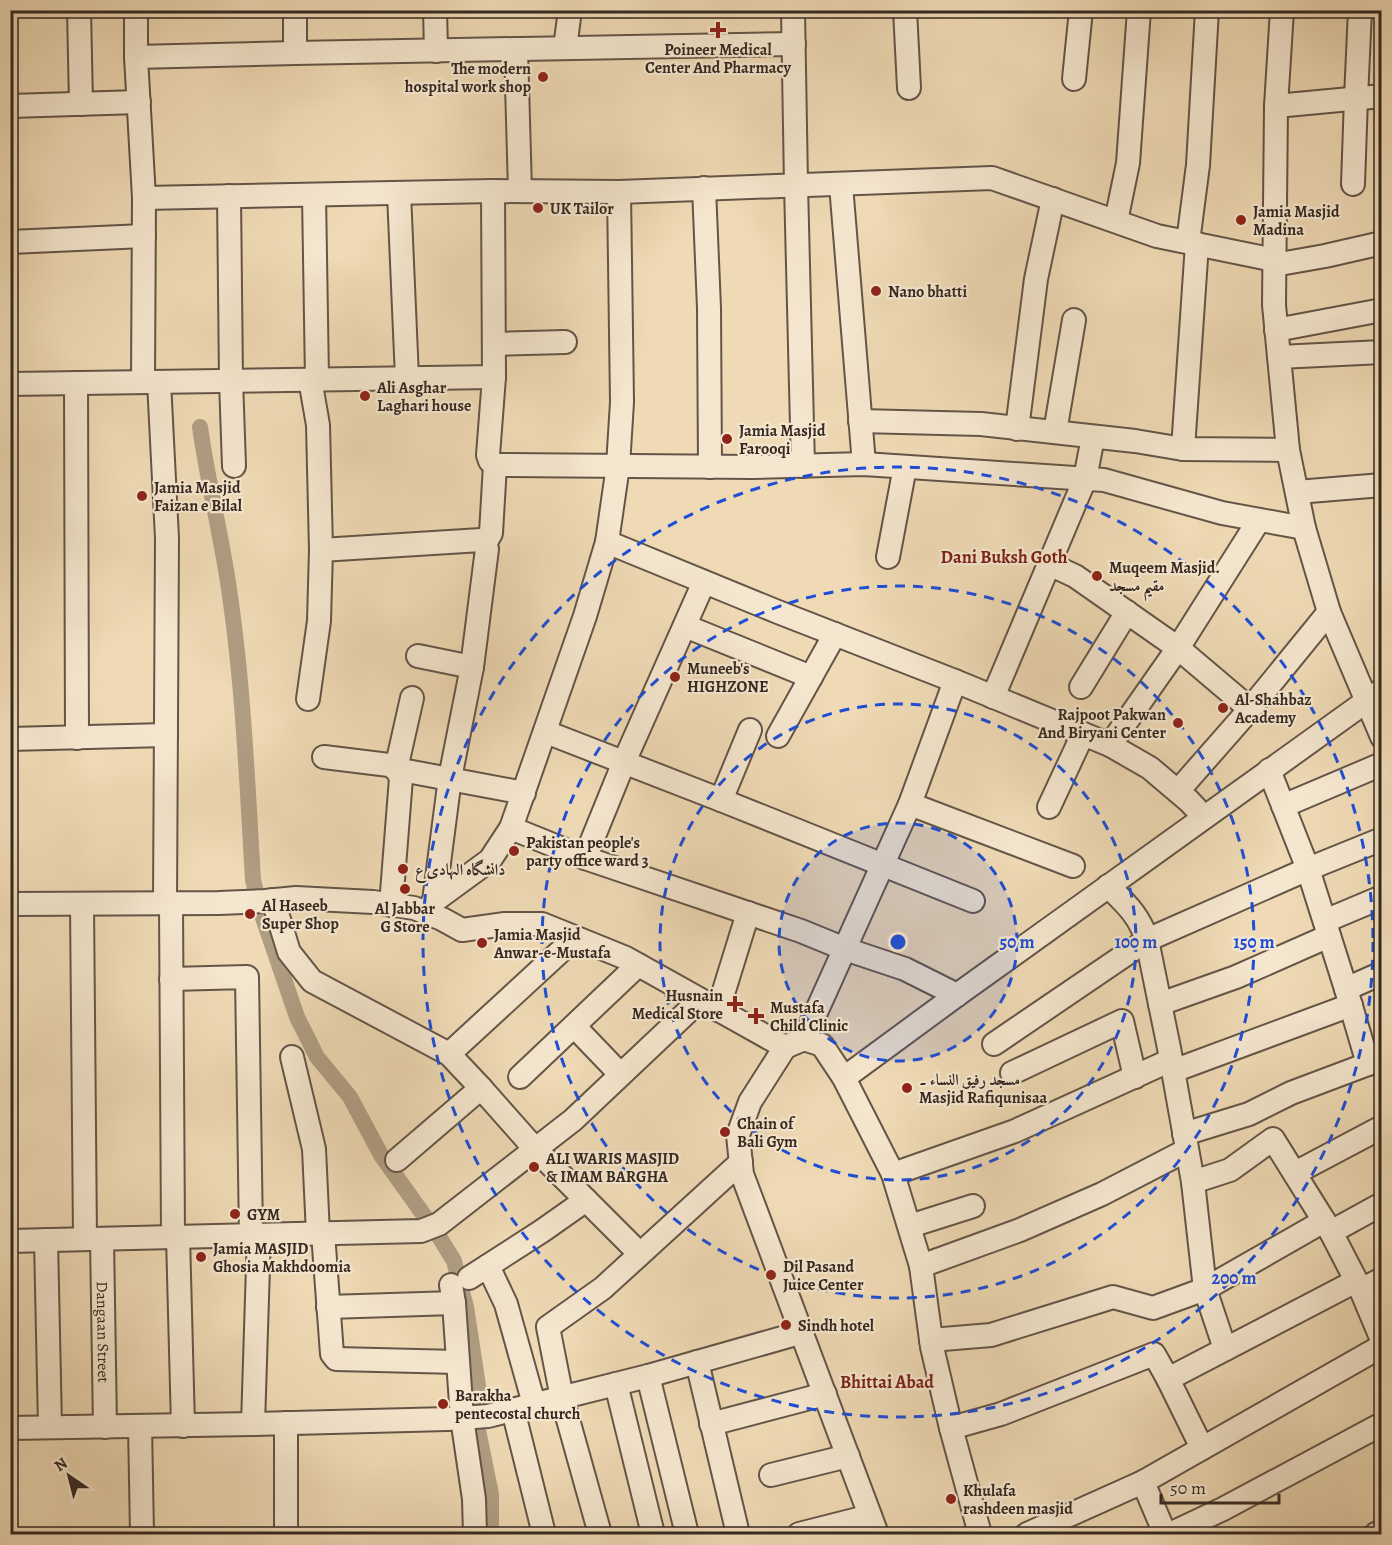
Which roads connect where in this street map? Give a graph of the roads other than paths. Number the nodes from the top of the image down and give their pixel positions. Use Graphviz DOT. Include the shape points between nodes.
graph roads {
  1 [pos="80,10"];
  2 [pos="136,10"];
  3 [pos="294,10"];
  4 [pos="435,10"];
  5 [pos="570,10"];
  6 [pos="793,10"];
  7 [pos="905,10"];
  8 [pos="1081,10"];
  9 [pos="1139,10"];
  10 [pos="1207,10"];
  11 [pos="1282,10"];
  12 [pos="1360,10"];
  13 [pos="794,44"];
  14 [pos="566,48"];
  15 [pos="516,49"];
  16 [pos="436,51"];
  17 [pos="295,52"];
  18 [pos="136,57"];
  19 [pos="1074,78"];
  20 [pos="909,88"];
  21 [pos="1382,96"];
  22 [pos="1356,98"];
  23 [pos="139,102"];
  24 [pos="81,104"];
  25 [pos="10,106"];
  26 [pos="1276,106"];
  27 [pos="1353,184"];
  28 [pos="796,185"];
  29 [pos="841,185"];
  30 [pos="704,188"];
  31 [pos="493,191"];
  32 [pos="520,191"];
  33 [pos="619,192"];
  34 [pos="399,193"];
  35 [pos="314,195"];
  36 [pos="229,196"];
  37 [pos="144,198"];
  38 [pos="1053,199"];
  39 [pos="1116,221"];
  40 [pos="144,236"];
  41 [pos="10,242"];
  42 [pos="1192,243"];
  43 [pos="1382,243"];
  44 [pos="1274,262"];
  45 [pos="1382,310"];
  46 [pos="1074,320"];
  47 [pos="1276,330"];
  48 [pos="566,342"];
  49 [pos="494,344"];
  50 [pos="1382,352"];
  51 [pos="1279,357"];
  52 [pos="494,377"];
  53 [pos="407,378"];
  54 [pos="314,379"];
  55 [pos="231,380"];
  56 [pos="151,382"];
  57 [pos="76,383"];
  58 [pos="10,384"];
  59 [pos="860,421"];
  60 [pos="1017,429"];
  61 [pos="1055,432"];
  62 [pos="1094,437"];
  63 [pos="1183,449"];
  64 [pos="1288,450"];
  65 [pos="864,464"];
  66 [pos="495,465"];
  67 [pos="234,466"];
  68 [pos="618,466"];
  69 [pos="803,466"];
  70 [pos="711,467"];
  71 [pos="905,467"];
  72 [pos="1085,478"];
  73 [pos="1382,485"];
  74 [pos="1297,492"];
  75 [pos="1259,520"];
  76 [pos="1304,528"];
  77 [pos="607,542"];
  78 [pos="485,544"];
  79 [pos="321,550"];
  80 [pos="888,556"];
  81 [pos="1049,564"];
  82 [pos="704,582"];
  83 [pos="1127,612"];
  84 [pos="1329,612"];
  85 [pos="685,626"];
  86 [pos="835,634"];
  87 [pos="1178,648"];
  88 [pos="418,656"];
  89 [pos="472,667"];
  90 [pos="811,677"];
  91 [pos="954,681"];
  92 [pos="1081,687"];
  93 [pos="1374,696"];
  94 [pos="993,697"];
  95 [pos="412,698"];
  96 [pos="308,699"];
  97 [pos="1250,709"];
  98 [pos="750,730"];
  99 [pos="546,732"];
  100 [pos="1083,734"];
  101 [pos="166,735"];
  102 [pos="778,736"];
  103 [pos="1382,736"];
  104 [pos="77,738"];
  105 [pos="10,739"];
  106 [pos="1110,746"];
  107 [pos="324,757"];
  108 [pos="624,762"];
  109 [pos="1382,764"];
  110 [pos="396,769"];
  111 [pos="1269,770"];
  112 [pos="450,778"];
  113 [pos="1178,791"];
  114 [pos="524,793"];
  115 [pos="721,800"];
  116 [pos="910,804"];
  117 [pos="1283,806"];
  118 [pos="1049,807"];
  119 [pos="1204,817"];
  120 [pos="511,828"];
  121 [pos="1382,839"];
  122 [pos="585,858"];
  123 [pos="883,865"];
  124 [pos="1073,866"];
  125 [pos="1308,869"];
  126 [pos="1108,886"];
  127 [pos="1382,897"];
  128 [pos="263,901"];
  129 [pos="973,901"];
  130 [pos="10,904"];
  131 [pos="82,904"];
  132 [pos="168,904"];
  133 [pos="391,905"];
  134 [pos="430,907"];
  135 [pos="748,913"];
  136 [pos="1327,929"];
  137 [pos="575,938"];
  138 [pos="1148,940"];
  139 [pos="846,949"];
  140 [pos="638,965"];
  141 [pos="1382,973"];
  142 [pos="171,979"];
  143 [pos="957,995"];
  144 [pos="1349,997"];
  145 [pos="1160,1004"];
  146 [pos="709,1005"];
  147 [pos="574,1026"];
  148 [pos="794,1043"];
  149 [pos="994,1044"];
  150 [pos="448,1054"];
  151 [pos="292,1057"];
  152 [pos="1375,1058"];
  153 [pos="1172,1066"];
  154 [pos="1012,1073"];
  155 [pos="620,1074"];
  156 [pos="520,1077"];
  157 [pos="1135,1077"];
  158 [pos="844,1078"];
  159 [pos="481,1088"];
  160 [pos="1382,1127"];
  161 [pos="1186,1142"];
  162 [pos="535,1149"];
  163 [pos="397,1160"];
  164 [pos="741,1162"];
  165 [pos="1295,1173"];
  166 [pos="893,1174"];
  167 [pos="1193,1182"];
  168 [pos="586,1200"];
  169 [pos="1382,1204"];
  170 [pos="973,1206"];
  171 [pos="910,1226"];
  172 [pos="1328,1226"];
  173 [pos="321,1233"];
  174 [pos="255,1235"];
  175 [pos="176,1237"];
  176 [pos="93,1239"];
  177 [pos="46,1240"];
  178 [pos="10,1241"];
  179 [pos="640,1254"];
  180 [pos="488,1266"];
  181 [pos="921,1266"];
  182 [pos="1382,1279"];
  183 [pos="1359,1285"];
  184 [pos="458,1288"];
  185 [pos="1205,1289"];
  186 [pos="328,1307"];
  187 [pos="802,1332"];
  188 [pos="931,1340"];
  189 [pos="1225,1349"];
  190 [pos="1380,1352"];
  191 [pos="458,1362"];
  192 [pos="697,1362"];
  193 [pos="648,1376"];
  194 [pos="1168,1379"];
  195 [pos="616,1384"];
  196 [pos="825,1394"];
  197 [pos="562,1398"];
  198 [pos="523,1407"];
  199 [pos="472,1417"];
  200 [pos="286,1423"];
  201 [pos="253,1424"];
  202 [pos="711,1424"];
  203 [pos="1382,1424"];
  204 [pos="105,1426"];
  205 [pos="140,1426"];
  206 [pos="183,1426"];
  207 [pos="50,1427"];
  208 [pos="10,1428"];
  209 [pos="951,1428"];
  210 [pos="1202,1448"];
  211 [pos="848,1456"];
  212 [pos="771,1474"];
  213 [pos="1143,1482"];
  214 [pos="873,1525"];
  215 [pos="1382,1531"];
  216 [pos="142,1534"];
  217 [pos="286,1534"];
  218 [pos="475,1534"];
  219 [pos="544,1534"];
  220 [pos="600,1534"];
  221 [pos="653,1534"];
  222 [pos="687,1534"];
  223 [pos="738,1534"];
  224 [pos="799,1534"];
  225 [pos="980,1534"];
  226 [pos="1027,1534"];
  227 [pos="1168,1534"];
  228 [pos="1376,1534"];
  1 -- 24 [label="street"];
  2 -- 18 [label="street"];
  3 -- 17 [label="street"];
  4 -- 16 [label="street"];
  5 -- 14 [label="street"];
  6 -- 13 [label="street"];
  7 -- 20 [label="street"];
  8 -- 19 [label="street"];
  9 -- 39 [label="street" via="1128,163"];
  10 -- 42 [label="street"];
  11 -- 26 [label="street"];
  12 -- 22 [label="street"];
  13 -- 14 [label="street"];
  13 -- 28 [label="street"];
  14 -- 15 [label="street"];
  15 -- 16 [label="street"];
  15 -- 32 [label="street"];
  16 -- 17 [label="street"];
  17 -- 18 [label="street"];
  18 -- 23 [label="street"];
  21 -- 22 [label="street"];
  22 -- 26 [label="street"];
  22 -- 27 [label="street"];
  23 -- 24 [label="street"];
  23 -- 37 [label="street"];
  24 -- 25 [label="street"];
  26 -- 44 [label="street"];
  28 -- 29 [label="street"];
  28 -- 30 [label="street"];
  28 -- 69 [label="street"];
  29 -- 38 [label="street" via="992,178"];
  29 -- 59 [label="street"];
  30 -- 33 [label="street"];
  30 -- 70 [label="street"];
  31 -- 32 [label="street"];
  31 -- 34 [label="street"];
  31 -- 49 [label="street"];
  32 -- 33 [label="street"];
  33 -- 68 [label="street" via="622,402"];
  34 -- 35 [label="street"];
  34 -- 53 [label="street"];
  35 -- 36 [label="street"];
  35 -- 54 [label="street"];
  36 -- 37 [label="street"];
  36 -- 55 [label="street"];
  37 -- 40 [label="street"];
  38 -- 39 [label="street"];
  38 -- 60 [label="street" via="1036,279"];
  39 -- 42 [label="street" via="1157,236"];
  40 -- 41 [label="street"];
  40 -- 56 [label="street"];
  42 -- 44 [label="street"];
  42 -- 63 [label="street"];
  43 -- 44 [label="street"];
  44 -- 47 [label="street"];
  45 -- 47 [label="street"];
  46 -- 61 [label="street"];
  47 -- 51 [label="street"];
  48 -- 49 [label="street"];
  49 -- 52 [label="street"];
  50 -- 51 [label="street"];
  51 -- 64 [label="street"];
  52 -- 53 [label="street"];
  52 -- 66 [label="street" via="488,455"];
  53 -- 54 [label="street"];
  54 -- 55 [label="street"];
  54 -- 79 [label="street"];
  55 -- 56 [label="street"];
  55 -- 67 [label="street"];
  56 -- 57 [label="street"];
  56 -- 101 [label="street" via="167,538"];
  57 -- 58 [label="street"];
  57 -- 104 [label="street"];
  59 -- 60 [label="street" via="981,424"];
  59 -- 65 [label="street"];
  60 -- 61 [label="street"];
  61 -- 62 [label="street"];
  62 -- 63 [label="street"];
  62 -- 72 [label="street"];
  63 -- 64 [label="street"];
  64 -- 74 [label="street"];
  65 -- 69 [label="street"];
  65 -- 71 [label="street"];
  66 -- 68 [label="street"];
  66 -- 78 [label="street" via="490,532"];
  68 -- 70 [label="street"];
  68 -- 77 [label="street"];
  69 -- 70 [label="street"];
  71 -- 72 [label="street"];
  71 -- 80 [label="street"];
  72 -- 75 [label="street"];
  72 -- 81 [label="street"];
  73 -- 74 [label="street"];
  74 -- 76 [label="street"];
  75 -- 76 [label="street"];
  75 -- 87 [label="street"];
  76 -- 84 [label="street"];
  77 -- 82 [label="street"];
  77 -- 99 [label="street"];
  78 -- 79 [label="street" via="481,540"];
  78 -- 89 [label="street"];
  79 -- 96 [label="street" via="319,621"];
  81 -- 83 [label="street" via="1075,576"];
  81 -- 94 [label="street"];
  82 -- 85 [label="street"];
  82 -- 86 [label="street"];
  83 -- 87 [label="street"];
  83 -- 92 [label="street"];
  84 -- 93 [label="street"];
  84 -- 97 [label="street"];
  85 -- 90 [label="street"];
  85 -- 108 [label="street"];
  86 -- 90 [label="street"];
  86 -- 91 [label="street"];
  87 -- 97 [label="street"];
  87 -- 106 [label="street"];
  88 -- 89 [label="street"];
  89 -- 112 [label="street"];
  90 -- 102 [label="street"];
  91 -- 94 [label="street"];
  91 -- 116 [label="street"];
  93 -- 103 [label="street"];
  93 -- 111 [label="street"];
  94 -- 100 [label="street"];
  95 -- 110 [label="street"];
  97 -- 113 [label="street"];
  98 -- 115 [label="street"];
  99 -- 108 [label="street"];
  99 -- 114 [label="street"];
  100 -- 106 [label="street"];
  100 -- 118 [label="street"];
  101 -- 104 [label="street"];
  101 -- 132 [label="street"];
  104 -- 105 [label="street"];
  106 -- 113 [label="street" via="1150,768"];
  107 -- 110 [label="street"];
  108 -- 115 [label="street"];
  108 -- 122 [label="street"];
  109 -- 117 [label="street"];
  110 -- 112 [label="street"];
  110 -- 133 [label="street" via="401,778"];
  111 -- 117 [label="street"];
  111 -- 119 [label="street"];
  112 -- 114 [label="street"];
  112 -- 134 [label="street"];
  113 -- 119 [label="street"];
  114 -- 120 [label="street"];
  115 -- 123 [label="street"];
  116 -- 123 [label="street"];
  116 -- 124 [label="street"];
  117 -- 125 [label="street"];
  119 -- 126 [label="street"];
  120 -- 122 [label="street"];
  120 -- 134 [label="street" via="490,860"];
  121 -- 125 [label="street"];
  122 -- 135 [label="street"];
  123 -- 129 [label="street"];
  123 -- 139 [label="street"];
  125 -- 136 [label="street"];
  125 -- 138 [label="street"];
  126 -- 138 [label="street" via="1142,924"];
  126 -- 143 [label="street"];
  127 -- 136 [label="street"];
  128 -- 132 [label="street"];
  128 -- 133 [label="street" via="296,898"];
  128 -- 150 [label="street" via="289,952 312,981"];
  130 -- 131 [label="street"];
  131 -- 132 [label="street"];
  131 -- 176 [label="street, Dangaan Street"];
  132 -- 142 [label="street"];
  133 -- 134 [label="street"];
  134 -- 137 [label="street" via="462,930 542,924"];
  135 -- 139 [label="street"];
  135 -- 146 [label="street"];
  136 -- 144 [label="street"];
  136 -- 145 [label="street" via="1236,977"];
  137 -- 140 [label="street"];
  137 -- 150 [label="street"];
  138 -- 145 [label="street"];
  138 -- 149 [label="street"];
  139 -- 143 [label="street" via="905,969"];
  139 -- 148 [label="street"];
  140 -- 146 [label="street"];
  140 -- 147 [label="street"];
  141 -- 144 [label="street"];
  142 -- 174 [label="street" via="247,977"];
  142 -- 175 [label="street"];
  143 -- 158 [label="street"];
  144 -- 152 [label="street"];
  144 -- 153 [label="street"];
  145 -- 153 [label="street"];
  146 -- 148 [label="street"];
  146 -- 155 [label="street"];
  147 -- 155 [label="street"];
  147 -- 156 [label="street"];
  148 -- 158 [label="street" via="822,1045"];
  148 -- 164 [label="street" via="750,1102 738,1135"];
  150 -- 159 [label="street"];
  151 -- 173 [label="street" via="314,1149"];
  152 -- 161 [label="street"];
  153 -- 157 [label="street"];
  153 -- 161 [label="street"];
  154 -- 157 [label="street" via="1122,1021"];
  155 -- 162 [label="street" via="573,1120"];
  157 -- 166 [label="street" via="1015,1131"];
  158 -- 166 [label="street"];
  159 -- 162 [label="street"];
  159 -- 163 [label="street"];
  160 -- 165 [label="street"];
  161 -- 167 [label="street"];
  161 -- 181 [label="street" via="1102,1194 1020,1230"];
  162 -- 168 [label="street"];
  162 -- 173 [label="street" via="430,1227"];
  164 -- 179 [label="street"];
  164 -- 187 [label="street" via="742,1174"];
  165 -- 167 [label="street" via="1273,1139 1230,1170"];
  165 -- 172 [label="street"];
  166 -- 171 [label="street"];
  167 -- 185 [label="street"];
  168 -- 179 [label="street"];
  168 -- 180 [label="street"];
  169 -- 172 [label="street"];
  170 -- 171 [label="street"];
  171 -- 181 [label="street"];
  172 -- 183 [label="street"];
  172 -- 185 [label="street"];
  173 -- 174 [label="street"];
  173 -- 186 [label="street"];
  174 -- 175 [label="street"];
  174 -- 201 [label="street"];
  175 -- 176 [label="street"];
  175 -- 206 [label="street"];
  176 -- 177 [label="street"];
  176 -- 204 [label="street, Dangaan Street"];
  177 -- 178 [label="street"];
  177 -- 207 [label="street"];
  179 -- 197 [label="street" via="603,1288 548,1327"];
  180 -- 184 [label="street"];
  180 -- 198 [label="street" via="506,1304"];
  181 -- 188 [label="street"];
  182 -- 183 [label="street"];
  183 -- 189 [label="street"];
  183 -- 190 [label="street"];
  184 -- 186 [label="street"];
  184 -- 191 [label="street"];
  185 -- 188 [label="street" via="1153,1308 1113,1297 991,1335"];
  185 -- 189 [label="street"];
  186 -- 191 [label="street" via="332,1354 336,1359"];
  187 -- 192 [label="street"];
  187 -- 196 [label="street"];
  188 -- 209 [label="street"];
  189 -- 194 [label="street"];
  190 -- 210 [label="street"];
  191 -- 199 [label="street"];
  192 -- 193 [label="street"];
  192 -- 202 [label="street"];
  193 -- 195 [label="street"];
  193 -- 222 [label="street"];
  194 -- 209 [label="street" via="1154,1354 1001,1414"];
  194 -- 210 [label="street"];
  195 -- 197 [label="street"];
  195 -- 221 [label="street"];
  196 -- 202 [label="street"];
  196 -- 211 [label="street"];
  197 -- 198 [label="street"];
  197 -- 220 [label="street"];
  198 -- 199 [label="street"];
  198 -- 219 [label="street"];
  199 -- 200 [label="street"];
  199 -- 218 [label="street"];
  200 -- 201 [label="street"];
  200 -- 217 [label="street"];
  201 -- 206 [label="street"];
  202 -- 223 [label="street"];
  203 -- 227 [label="street"];
  204 -- 205 [label="street"];
  204 -- 207 [label="street"];
  205 -- 206 [label="street"];
  205 -- 216 [label="street"];
  207 -- 208 [label="street"];
  209 -- 225 [label="street"];
  210 -- 213 [label="street"];
  211 -- 212 [label="street"];
  211 -- 214 [label="street"];
  213 -- 226 [label="street"];
  213 -- 227 [label="street"];
  214 -- 224 [label="street"];
  215 -- 228 [label="street"];
}
